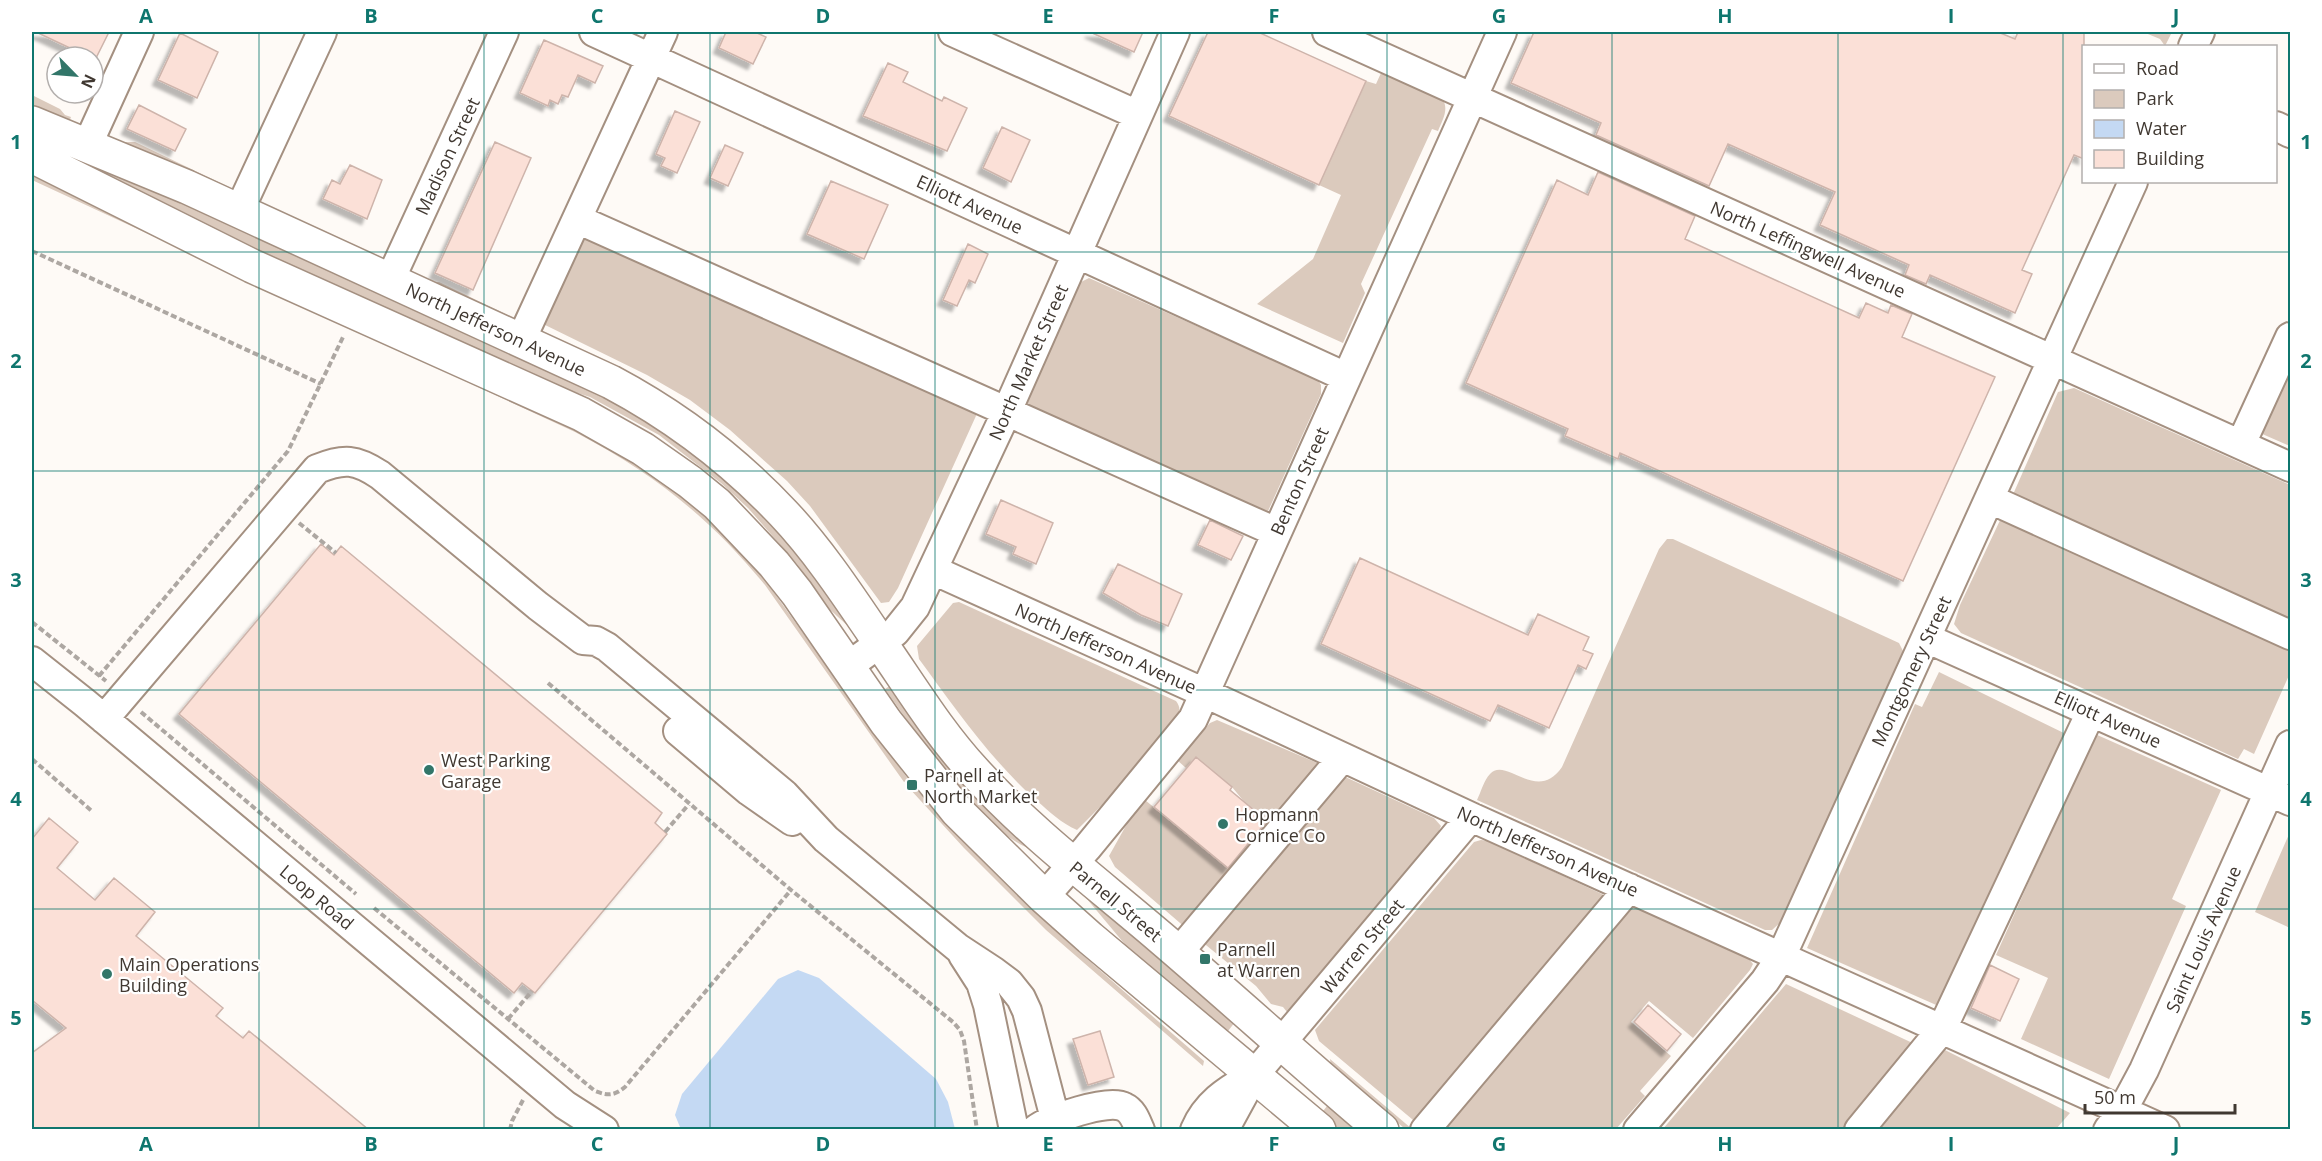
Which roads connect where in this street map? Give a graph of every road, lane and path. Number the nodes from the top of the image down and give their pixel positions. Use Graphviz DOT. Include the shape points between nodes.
graph roads {
  1 [pos="139,32"];
  2 [pos="322,32"];
  3 [pos="504,32"];
  4 [pos="594,32"];
  5 [pos="663,32"];
  6 [pos="954,32"];
  7 [pos="1175,32"];
  8 [pos="1327,32"];
  9 [pos="1502,32"];
  10 [pos="651,58"];
  11 [pos="1472,97"];
  12 [pos="1138,115"];
  13 [pos="32,123"];
  14 [pos="87,146"];
  15 [pos="32,156"];
  16 [pos="2133,183"];
  17 [pos="239,211"];
  18 [pos="577,219"];
  19 [pos="32,251"];
  20 [pos="1076,253"];
  21 [pos="390,280"];
  22 [pos="346,331"];
  23 [pos="2290,337"];
  24 [pos="521,340"];
  25 [pos="2053,360"];
  26 [pos="1346,377"];
  27 [pos="321,384"];
  28 [pos="1007,411"];
  29 [pos="2241,444"];
  30 [pos="2290,467"];
  31 [pos="1990,499"];
  32 [pos="293,518"];
  33 [pos="1276,532"];
  34 [pos="336,553"];
  35 [pos="933,570"];
  36 [pos="32,622"];
  37 [pos="2290,635"];
  38 [pos="1926,638"];
  39 [pos="881,644"];
  40 [pos="32,661"];
  41 [pos="847,667"];
  42 [pos="99,676"];
  43 [pos="548,683"];
  44 [pos="112,687"];
  45 [pos="1205,693"];
  46 [pos="133,705"];
  47 [pos="2091,712"];
  48 [pos="104,719"];
  49 [pos="2290,746"];
  50 [pos="1342,758"];
  51 [pos="32,759"];
  52 [pos="2280,796"];
  53 [pos="689,804"];
  54 [pos="93,812"];
  55 [pos="1471,817"];
  56 [pos="665,832"];
  57 [pos="1072,864"];
  58 [pos="1629,888"];
  59 [pos="791,891"];
  60 [pos="356,894"];
  61 [pos="1044,897"];
  62 [pos="374,908"];
  63 [pos="958,948"];
  64 [pos="1178,953"];
  65 [pos="1780,957"];
  66 [pos="532,991"];
  67 [pos="508,1019"];
  68 [pos="1942,1029"];
  69 [pos="1281,1043"];
  70 [pos="1254,1076"];
  71 [pos="528,1094"];
  72 [pos="2115,1120"];
  73 [pos="1049,1126"];
  74 [pos="510,1130"];
  75 [pos="604,1130"];
  76 [pos="977,1130"];
  77 [pos="1014,1130"];
  78 [pos="1140,1130"];
  79 [pos="1195,1130"];
  80 [pos="1224,1130"];
  81 [pos="1319,1130"];
  82 [pos="1382,1130"];
  83 [pos="1425,1130"];
  84 [pos="1638,1130"];
  85 [pos="1859,1130"];
  86 [pos="2165,1130"];
  1 -- 14 [label="street"];
  2 -- 17 [label="street"];
  3 -- 21 [label="street, Madison Street"];
  4 -- 10 [label="street, Elliott Avenue"];
  5 -- 10 [label="street"];
  6 -- 12 [label="street"];
  7 -- 12 [label="street, North Market Street"];
  8 -- 11 [label="street, North Leffingwell Avenue"];
  9 -- 11 [label="street, Benton Street"];
  10 -- 18 [label="street"];
  10 -- 20 [label="street, Elliott Avenue"];
  11 -- 25 [label="street, North Leffingwell Avenue"];
  11 -- 26 [label="street, Benton Street"];
  12 -- 20 [label="street, North Market Street"];
  13 -- 14 [label="main road, North Jefferson Avenue"];
  14 -- 17 [label="main road, North Jefferson Avenue"];
  15 -- 41 [label="main road" via="242,261 581,414 643,449 717,504 748,535 797,593"];
  16 -- 25 [label="street, Montgomery Street"];
  17 -- 21 [label="main road, North Jefferson Avenue"];
  18 -- 24 [label="street"];
  18 -- 28 [label="street"];
  19 -- 27 [label="path"];
  20 -- 26 [label="street, Elliott Avenue"];
  20 -- 28 [label="street, North Market Street"];
  21 -- 24 [label="main road, North Jefferson Avenue"];
  22 -- 27 [label="path"];
  23 -- 29 [label="street"];
  24 -- 39 [label="main road, North Jefferson Avenue" via="644,399 730,462 785,515"];
  25 -- 29 [label="street, North Leffingwell Avenue"];
  25 -- 31 [label="street, Montgomery Street"];
  26 -- 33 [label="street, Benton Street"];
  27 -- 42 [label="path" via="288,451"];
  28 -- 33 [label="street"];
  28 -- 35 [label="street, North Market Street"];
  29 -- 30 [label="street, North Leffingwell Avenue"];
  31 -- 37 [label="street"];
  31 -- 38 [label="street, Montgomery Street"];
  32 -- 34 [label="path"];
  33 -- 45 [label="street, Benton Street"];
  35 -- 39 [label="street, North Market Street" via="908,618"];
  35 -- 45 [label="street, North Jefferson Avenue"];
  36 -- 42 [label="path"];
  38 -- 47 [label="street, Elliott Avenue"];
  38 -- 65 [label="street, Montgomery Street"];
  39 -- 41 [label="street, North Market Street"];
  39 -- 57 [label="main road, Parnell Street" via="972,769"];
  40 -- 48 [label="street, Loop Road"];
  41 -- 61 [label="main road" via="920,768 957,811"];
  42 -- 44 [label="path"];
  43 -- 53 [label="path"];
  45 -- 50 [label="street, North Jefferson Avenue"];
  45 -- 57 [label="street, Benton Street" via="1188,726"];
  46 -- 60 [label="path"];
  47 -- 52 [label="street, Elliott Avenue"];
  47 -- 68 [label="street"];
  48 -- 63 [label="street" via="317,469 335,461 351,461 380,475 583,640 601,644 622,659 784,794 826,839"];
  48 -- 75 [label="street, Loop Road" via="565,1106"];
  49 -- 52 [label="street, Saint Louis Avenue"];
  50 -- 55 [label="street, North Jefferson Avenue"];
  50 -- 64 [label="street"];
  51 -- 54 [label="path"];
  52 -- 72 [label="street, Saint Louis Avenue" via="2144,1070"];
  53 -- 56 [label="path"];
  53 -- 59 [label="path"];
  55 -- 58 [label="street, North Jefferson Avenue"];
  55 -- 69 [label="street, Warren Street"];
  57 -- 61 [label="street, Benton Street"];
  57 -- 64 [label="main road, Parnell Street"];
  58 -- 65 [label="street, North Jefferson Avenue"];
  58 -- 83 [label="street"];
  59 -- 67 [label="path" via="616,1094 595,1091"];
  59 -- 76 [label="path" via="960,1030"];
  61 -- 70 [label="main road"];
  62 -- 67 [label="path"];
  63 -- 73 [label="street" via="1009,983 1021,998 1027,1011"];
  63 -- 77 [label="street" via="981,982"];
  64 -- 69 [label="main road, Parnell Street"];
  65 -- 68 [label="street, North Jefferson Avenue"];
  65 -- 84 [label="street, Montgomery Street" via="1765,981"];
  66 -- 67 [label="path"];
  68 -- 72 [label="street, North Jefferson Avenue"];
  68 -- 85 [label="street"];
  69 -- 70 [label="street, Warren Street"];
  69 -- 82 [label="main road, Parnell Street"];
  70 -- 79 [label="street" via="1223,1094 1204,1112"];
  70 -- 80 [label="street"];
  70 -- 81 [label="main road"];
  71 -- 74 [label="path"];
  72 -- 86 [label="street, North Jefferson Avenue"];
  73 -- 78 [label="street" via="1111,1104 1123,1105 1130,1111"];
}
